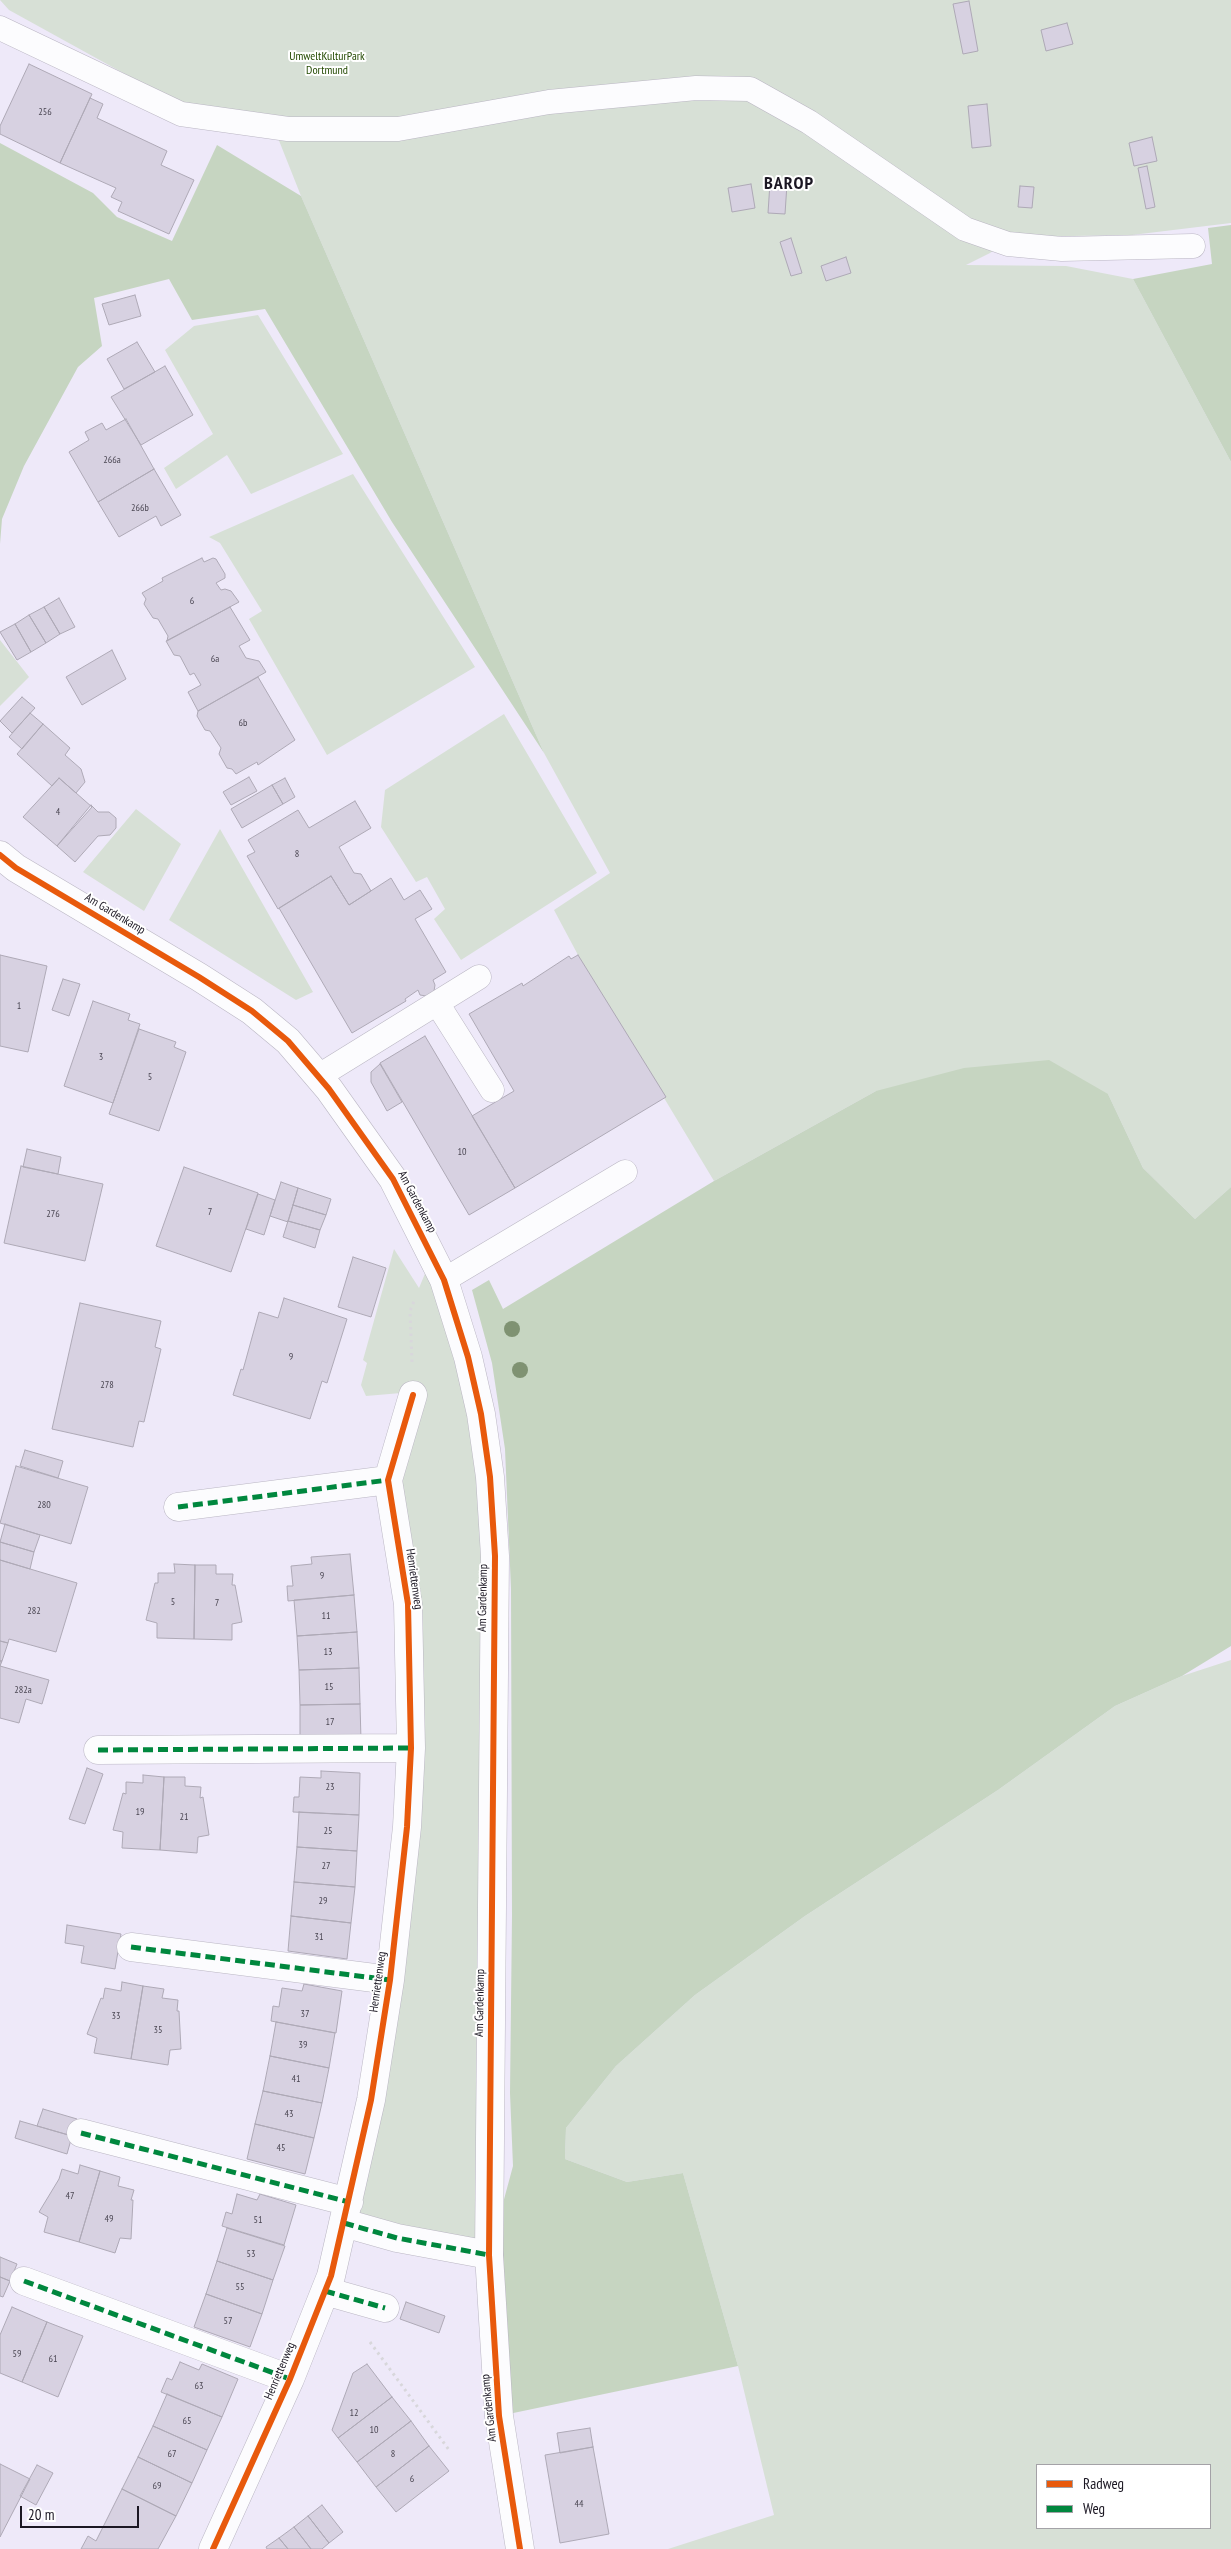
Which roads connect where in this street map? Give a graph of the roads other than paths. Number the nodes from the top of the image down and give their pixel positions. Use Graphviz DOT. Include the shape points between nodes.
graph roads {
  1 [pos="0,28"];
  2 [pos="1193,246"];
  3 [pos="0,855"];
  4 [pos="479,977"];
  5 [pos="437,1003"];
  6 [pos="319,1076"];
  7 [pos="492,1090"];
  8 [pos="625,1172"];
  9 [pos="438,1268"];
  10 [pos="413,1395"];
  11 [pos="388,1480"];
  12 [pos="178,1508"];
  13 [pos="411,1748"];
  14 [pos="98,1750"];
  15 [pos="131,1947"];
  16 [pos="390,1980"];
  17 [pos="81,2133"];
  18 [pos="346,2212"];
  19 [pos="489,2255"];
  20 [pos="24,2281"];
  21 [pos="325,2290"];
  22 [pos="374,2304"];
  23 [pos="290,2379"];
  24 [pos="213,2549"];
  25 [pos="520,2549"];
  1 -- 2 [label="lane" via="181,114 288,129 398,129 550,102 696,88 750,89 809,122 965,229 1008,244 1062,249"];
  3 -- 6 [label="street, Am Gardenkamp" via="16,868 252,1012 288,1041"];
  4 -- 5 [label="lane"];
  5 -- 6 [label="lane"];
  5 -- 7 [label="lane"];
  6 -- 9 [label="street, Am Gardenkamp" via="393,1179"];
  8 -- 9 [label="lane"];
  9 -- 19 [label="street, Am Gardenkamp" via="468,1357 481,1414 490,1477 495,1556"];
  10 -- 11 [label="street, Henriettenweg"];
  11 -- 12 [label="street"];
  11 -- 13 [label="street, Henriettenweg" via="408,1604"];
  13 -- 14 [label="street"];
  13 -- 16 [label="street, Henriettenweg" via="407,1827"];
  15 -- 16 [label="street, Henriettenweg"];
  16 -- 18 [label="street, Henriettenweg" via="371,2100"];
  17 -- 18 [label="street"];
  18 -- 19 [label="street" via="397,2238"];
  18 -- 21 [label="street, Henriettenweg"];
  19 -- 25 [label="street, Am Gardenkamp" via="499,2416"];
  20 -- 23 [label="street, Henriettenweg"];
  21 -- 22 [label="street"];
  21 -- 23 [label="street, Henriettenweg"];
  23 -- 24 [label="street, Henriettenweg"];
}
